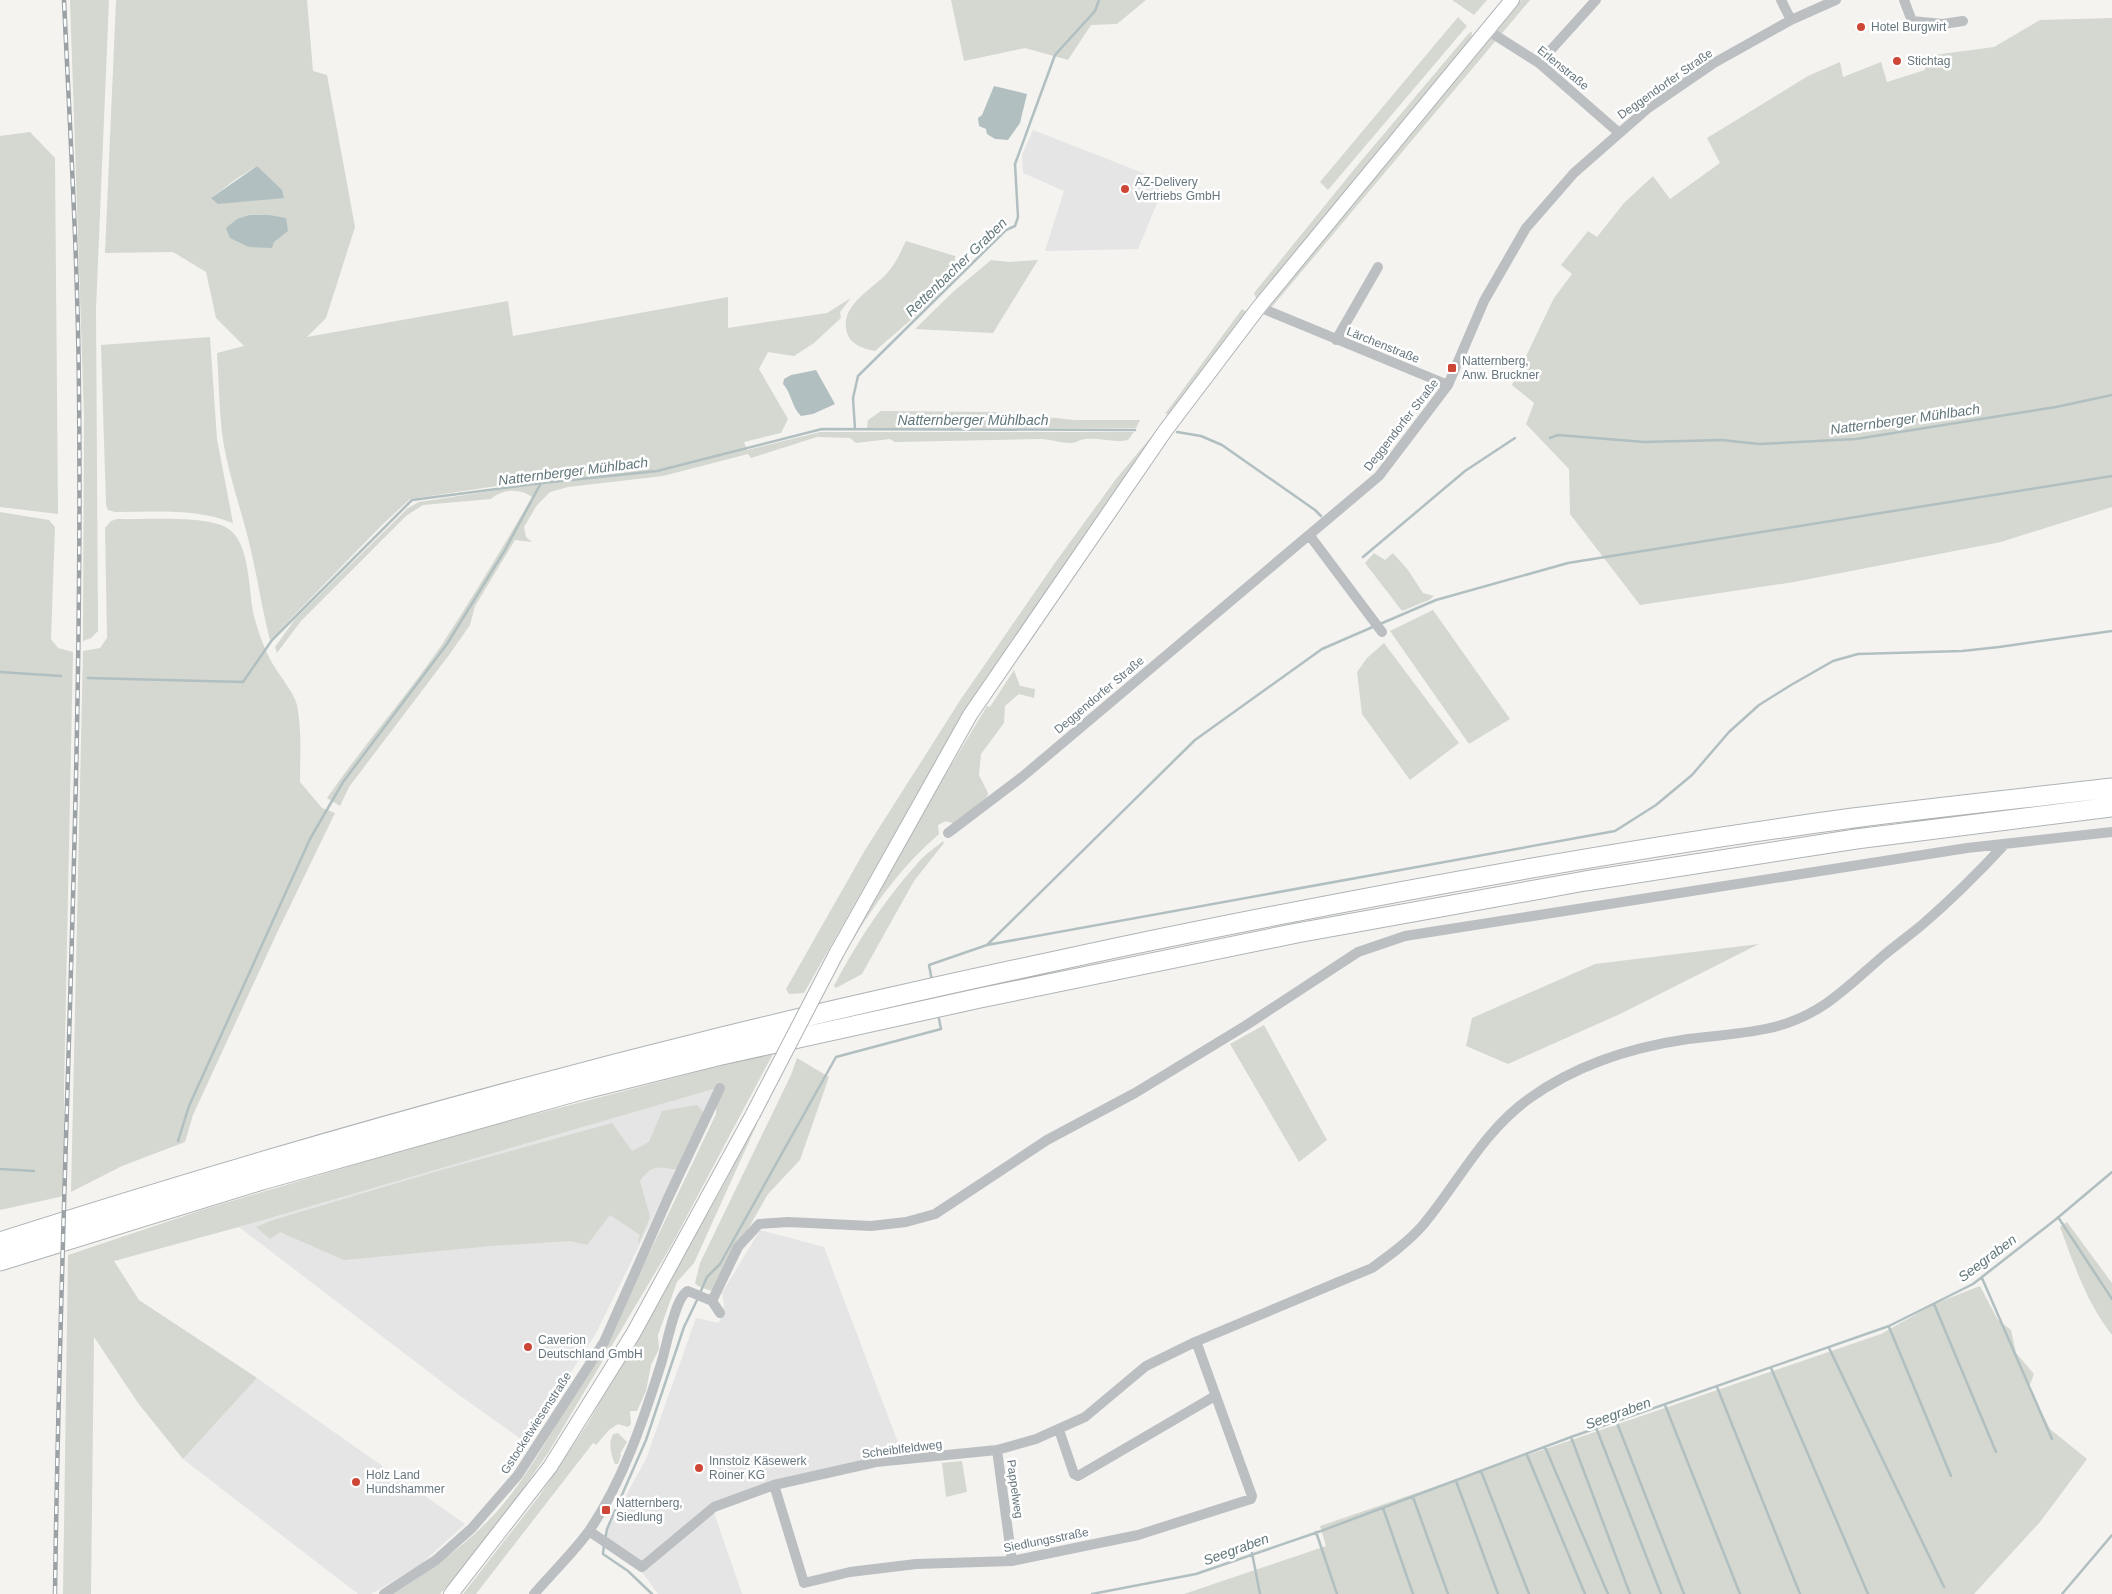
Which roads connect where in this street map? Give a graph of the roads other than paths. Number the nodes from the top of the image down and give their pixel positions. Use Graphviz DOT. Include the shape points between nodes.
graph roads {
  1 [pos="1512,0"];
  2 [pos="1596,0"];
  3 [pos="1780,0"];
  4 [pos="1836,0"];
  5 [pos="1904,0"];
  6 [pos="1792,20"];
  7 [pos="1962,21"];
  8 [pos="1487,30"];
  9 [pos="1539,63"];
  10 [pos="1618,132"];
  11 [pos="1378,267"];
  12 [pos="1259,307"];
  13 [pos="1336,340"];
  14 [pos="1448,385"];
  15 [pos="1310,536"];
  16 [pos="1378,628"];
  17 [pos="2112,788"];
  18 [pos="2112,807"];
  19 [pos="2112,832"];
  20 [pos="948,833"];
  21 [pos="2005,844"];
  22 [pos="720,1088"];
  23 [pos="121,1223"];
  24 [pos="0,1242"];
  25 [pos="0,1261"];
  26 [pos="0,1274"];
  27 [pos="703,1297"];
  28 [pos="720,1313"];
  29 [pos="1194,1342"];
  30 [pos="1215,1396"];
  31 [pos="1059,1430"];
  32 [pos="997,1450"];
  33 [pos="774,1485"];
  34 [pos="589,1531"];
  35 [pos="1012,1561"];
  36 [pos="384,1594"];
  37 [pos="451,1594"];
  38 [pos="534,1594"];
  1 -- 8 [label="main road"];
  2 -- 9 [label="street"];
  3 -- 6 [label="street"];
  4 -- 6 [label="street, Deggendorfer Straße"];
  5 -- 7 [label="street" via="1912,21 1943,24"];
  6 -- 10 [label="street, Deggendorfer Straße" via="1714,63"];
  8 -- 9 [label="street, Erlenstraße"];
  8 -- 12 [label="main road"];
  9 -- 10 [label="street, Erlenstraße"];
  10 -- 14 [label="street, Deggendorfer Straße" via="1574,173 1526,228 1484,301"];
  11 -- 13 [label="street, Lärchenstraße"];
  12 -- 13 [label="street, Lärchenstraße"];
  12 -- 37 [label="main road, bridge" via="1165,430 970,715 837,952 633,1334 550,1467"];
  13 -- 14 [label="street, Lärchenstraße"];
  14 -- 15 [label="street, Deggendorfer Straße" via="1379,476"];
  15 -- 16 [label="street"];
  15 -- 20 [label="street, Deggendorfer Straße" via="1022,777"];
  17 -- 24 [label="highway" via="1851,818 1570,862 1289,912 922,990 576,1074 278,1156"];
  18 -- 23 [label="highway" via="1585,880 1296,933 947,1005 581,1090"];
  19 -- 21 [label="street"];
  21 -- 27 [label="street" via="1404,936 1358,952 1246,1026 1047,1140 935,1214 906,1222 871,1226 788,1222 759,1224 738,1247"];
  21 -- 29 [label="street, Scheiblfeldweg" via="1923,924 1830,1002 1779,1026 1644,1047 1608,1058 1563,1078 1529,1098 1504,1120 1483,1143 1422,1226 1398,1250 1372,1268"];
  22 -- 36 [label="street, Gstocketwiesenstraße" via="604,1342 518,1475 465,1535 436,1560"];
  23 -- 25 [label="highway"];
  23 -- 26 [label="highway" via="106,1234"];
  27 -- 28 [label="street"];
  27 -- 34 [label="street" via="686,1291 677,1308 635,1439 610,1495"];
  29 -- 30 [label="street, Siedlungsstraße"];
  29 -- 31 [label="street, Scheiblfeldweg" via="1146,1366 1085,1417"];
  30 -- 31 [label="street" via="1078,1476 1074,1474"];
  30 -- 35 [label="street, Siedlungsstraße" via="1251,1498 1138,1535"];
  31 -- 32 [label="street, Scheiblfeldweg"];
  32 -- 33 [label="street, Scheiblfeldweg" via="876,1462"];
  32 -- 35 [label="street, Pappelweg"];
  33 -- 34 [label="street, Scheiblfeldweg" via="714,1508 642,1567"];
  33 -- 35 [label="street, Siedlungsstraße" via="804,1583 850,1572 916,1564"];
  34 -- 38 [label="street"];
}
